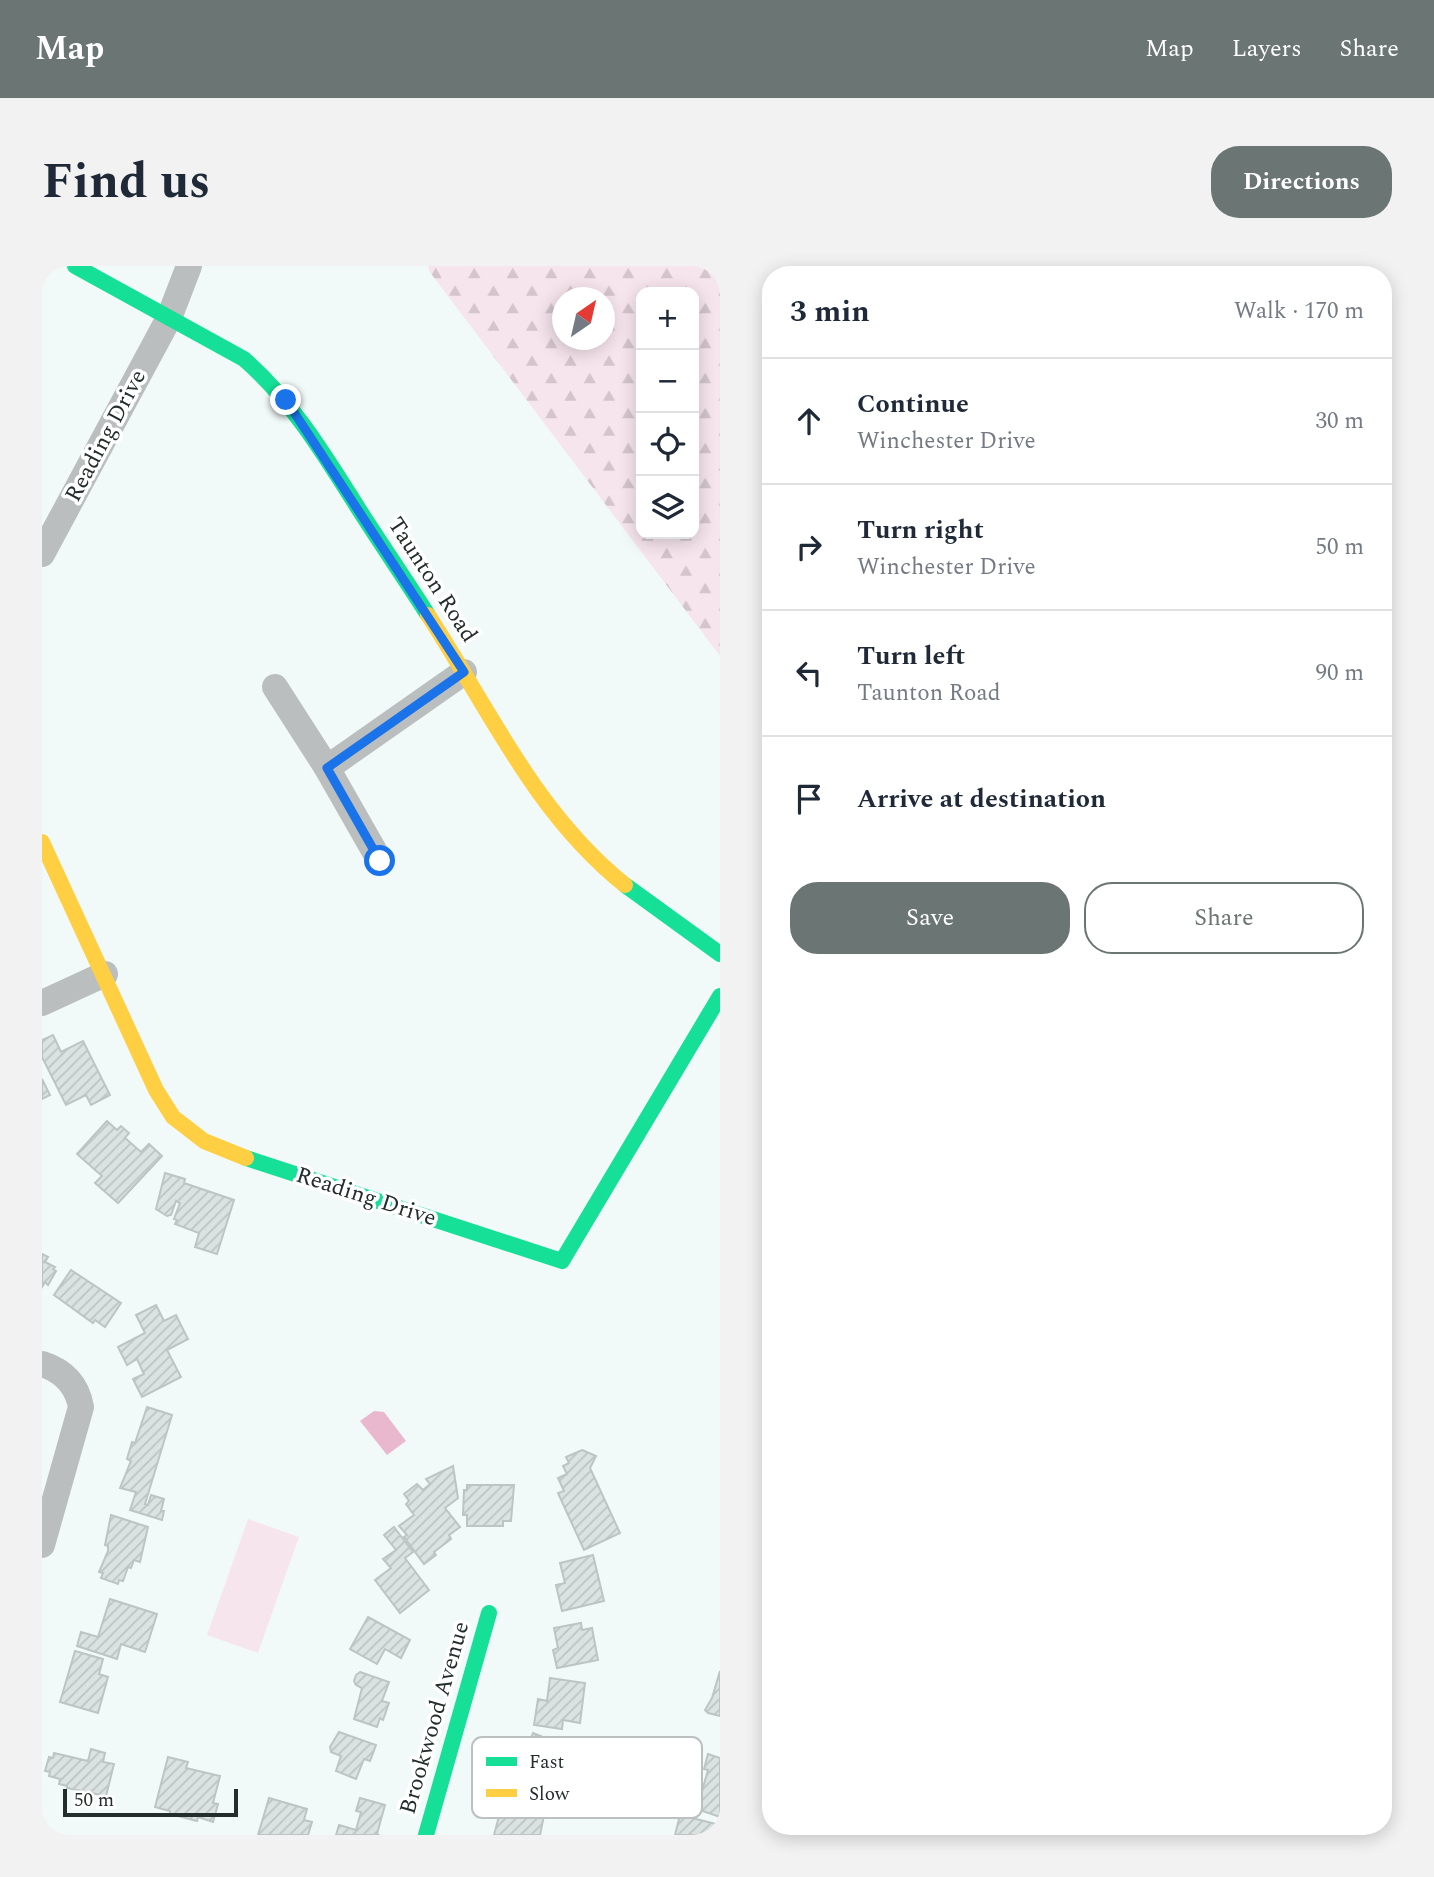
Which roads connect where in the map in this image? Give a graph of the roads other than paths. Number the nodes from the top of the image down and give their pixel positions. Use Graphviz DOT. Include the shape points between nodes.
graph roads {
  1 [pos="75,266"];
  2 [pos="189,266"];
  3 [pos="169,318"];
  4 [pos="42,554"];
  5 [pos="464,672"];
  6 [pos="274,688"];
  7 [pos="327,768"];
  8 [pos="42,842"];
  9 [pos="379,861"];
  10 [pos="720,954"];
  11 [pos="104,974"];
  12 [pos="720,996"];
  13 [pos="42,1003"];
  14 [pos="42,1364"];
  15 [pos="42,1545"];
  16 [pos="489,1613"];
  17 [pos="426,1835"];
  1 -- 3 [label="street, Taunton Road"];
  2 -- 3 [label="street, Reading Drive"];
  3 -- 4 [label="street, Reading Drive"];
  3 -- 5 [label="street, Taunton Road" via="244,359 267,377 324,455"];
  5 -- 7 [label="street"];
  5 -- 10 [label="street, Taunton Road" via="534,787 565,828 645,900"];
  6 -- 7 [label="street"];
  7 -- 9 [label="street"];
  8 -- 11 [label="street, Reading Drive"];
  11 -- 12 [label="street, Reading Drive" via="156,1090 173,1117 204,1141 562,1261"];
  11 -- 13 [label="street"];
  14 -- 15 [label="street" via="69,1380 78,1391 81,1407"];
  16 -- 17 [label="street, Brookwood Avenue"];
}
